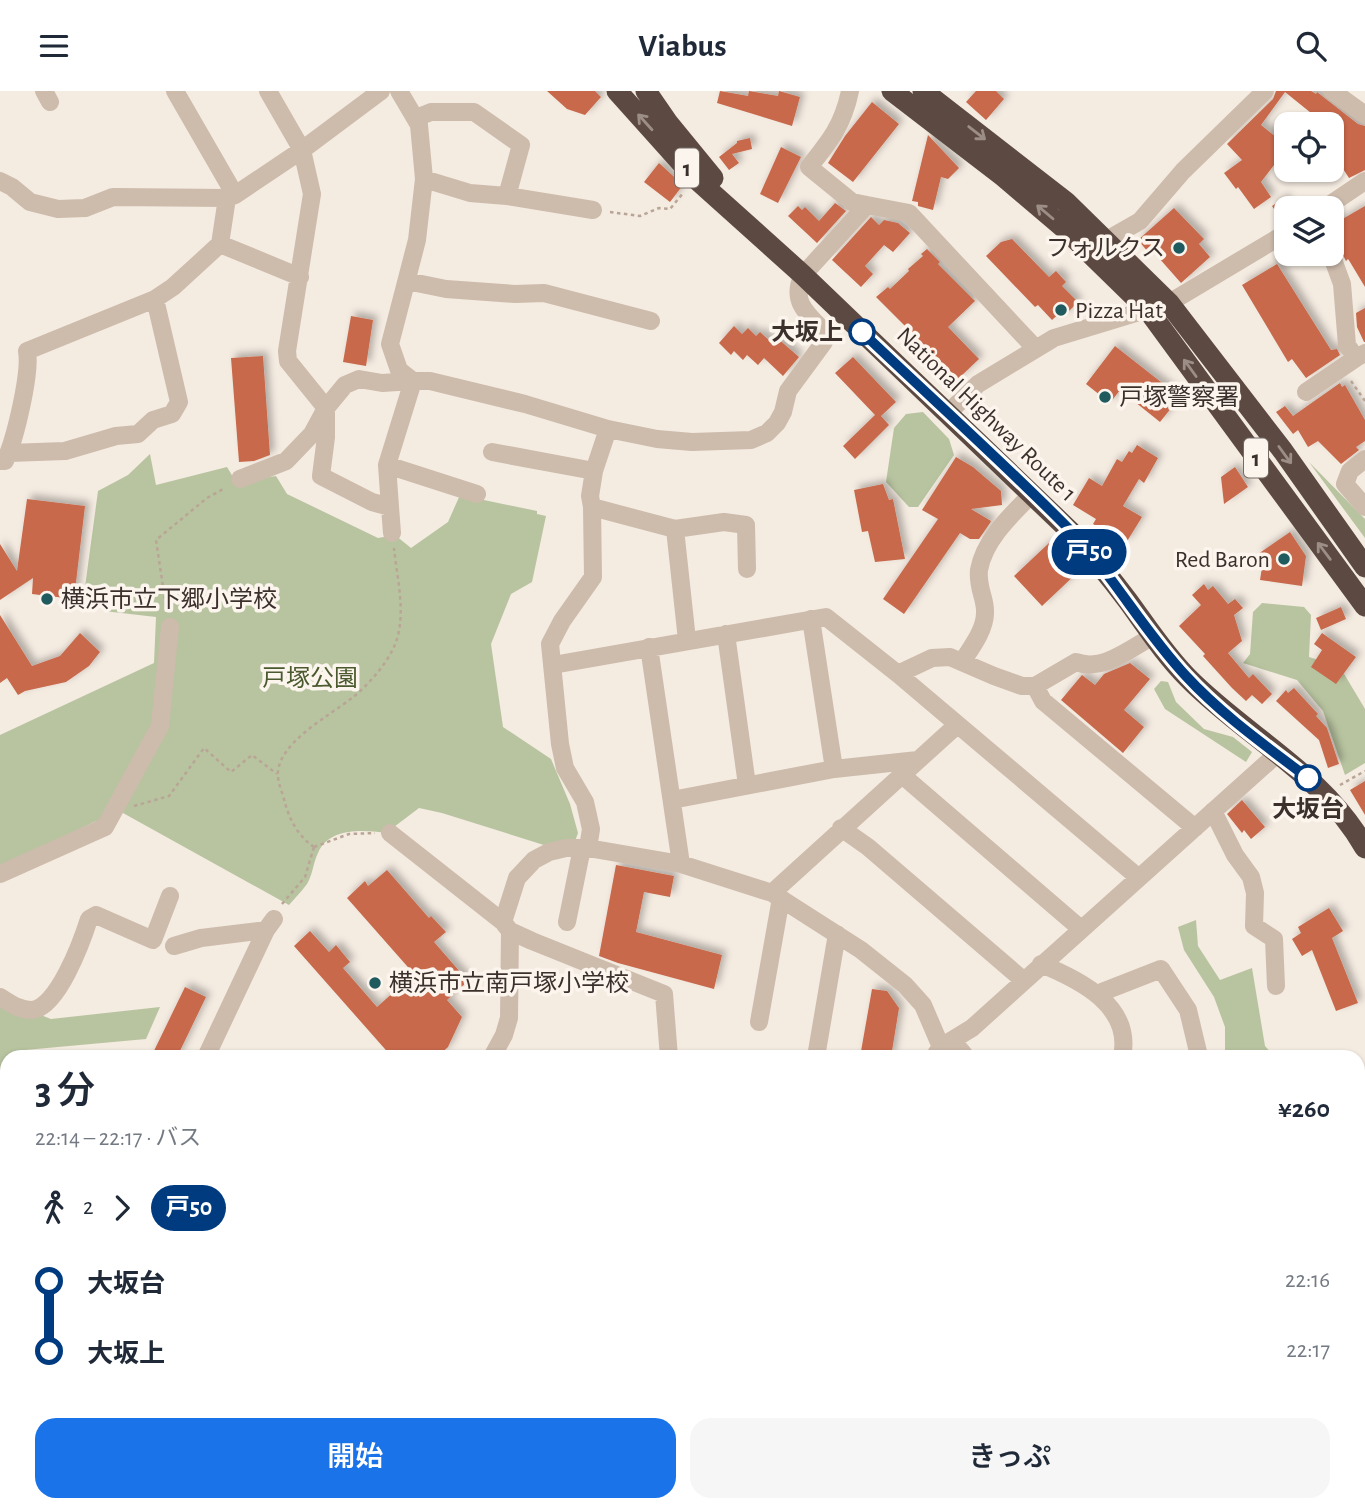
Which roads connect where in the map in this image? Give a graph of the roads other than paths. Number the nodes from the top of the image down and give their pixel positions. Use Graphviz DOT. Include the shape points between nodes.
graph roads {
  1 [pos="174,91"];
  2 [pos="268,91"];
  3 [pos="381,91"];
  4 [pos="399,91"];
  5 [pos="617,91"];
  6 [pos="646,91"];
  7 [pos="850,91"];
  8 [pos="891,91"];
  9 [pos="923,91"];
  10 [pos="1265,91"];
  11 [pos="1332,91"];
  12 [pos="1365,115"];
  13 [pos="416,118"];
  14 [pos="302,149"];
  15 [pos="424,179"];
  16 [pos="0,181"];
  17 [pos="1365,181"];
  18 [pos="231,196"];
  19 [pos="507,196"];
  20 [pos="1343,196"];
  21 [pos="867,205"];
  22 [pos="593,210"];
  23 [pos="764,239"];
  24 [pos="1274,240"];
  25 [pos="1105,241"];
  26 [pos="220,244"];
  27 [pos="1335,266"];
  28 [pos="803,275"];
  29 [pos="300,277"];
  30 [pos="407,281"];
  31 [pos="155,299"];
  32 [pos="1169,303"];
  33 [pos="1148,310"];
  34 [pos="651,321"];
  35 [pos="1036,349"];
  36 [pos="1354,360"];
  37 [pos="413,381"];
  38 [pos="1306,392"];
  39 [pos="326,408"];
  40 [pos="948,413"];
  41 [pos="608,429"];
  42 [pos="492,452"];
  43 [pos="4,457"];
  44 [pos="1365,459"];
  45 [pos="387,465"];
  46 [pos="594,471"];
  47 [pos="240,479"];
  48 [pos="477,493"];
  49 [pos="1032,494"];
  50 [pos="390,507"];
  51 [pos="592,507"];
  52 [pos="1365,507"];
  53 [pos="675,529"];
  54 [pos="393,533"];
  55 [pos="1365,567"];
  56 [pos="747,569"];
  57 [pos="1365,606"];
  58 [pos="811,619"];
  59 [pos="170,627"];
  60 [pos="726,634"];
  61 [pos="1153,636"];
  62 [pos="687,640"];
  63 [pos="649,647"];
  64 [pos="962,662"];
  65 [pos="553,665"];
  66 [pos="898,674"];
  67 [pos="1035,686"];
  68 [pos="957,725"];
  69 [pos="1277,754"];
  70 [pos="918,761"];
  71 [pos="834,769"];
  72 [pos="901,775"];
  73 [pos="747,785"];
  74 [pos="672,800"];
  75 [pos="1213,811"];
  76 [pos="841,828"];
  77 [pos="1195,828"];
  78 [pos="390,833"];
  79 [pos="585,848"];
  80 [pos="1365,848"];
  81 [pos="681,864"];
  82 [pos="0,874"];
  83 [pos="1139,878"];
  84 [pos="776,895"];
  85 [pos="170,896"];
  86 [pos="567,922"];
  87 [pos="507,927"];
  88 [pos="1081,929"];
  89 [pos="837,934"];
  90 [pos="163,943"];
  91 [pos="1041,964"];
  92 [pos="1023,980"];
  93 [pos="1276,986"];
  94 [pos="1097,994"];
  95 [pos="0,997"];
  96 [pos="759,1022"];
  97 [pos="942,1048"];
  98 [pos="209,1050"];
  99 [pos="496,1050"];
  100 [pos="668,1050"];
  101 [pos="817,1050"];
  102 [pos="1123,1050"];
  103 [pos="1198,1050"];
  1 -- 18 [label="street"];
  2 -- 14 [label="street"];
  3 -- 14 [label="street"];
  4 -- 13 [label="street"];
  23 -- 5 [label="highway, National Highway Route 1 / 1, one-way" via="695,178"];
  6 -- 23 [label="highway, National Highway Route 1 / 1"];
  7 -- 21 [label="street" via="834,137 809,167 852,202"];
  33 -- 8 [label="highway, 1, one-way" via="1064,228"];
  9 -- 25 [label="highway, 1, one-way" via="1066,202"];
  10 -- 25 [label="street" via="1183,171 1140,221"];
  11 -- 12 [label="street"];
  13 -- 15 [label="street"];
  13 -- 19 [label="street" via="431,112 474,112 521,145"];
  14 -- 18 [label="street"];
  14 -- 29 [label="street" via="312,194"];
  15 -- 19 [label="street" via="470,193"];
  15 -- 30 [label="street"];
  16 -- 18 [label="street" via="30,202 58,209 85,208 113,197"];
  17 -- 20 [label="street"];
  18 -- 26 [label="street"];
  19 -- 22 [label="street"];
  21 -- 28 [label="street"];
  21 -- 35 [label="street" via="909,213"];
  23 -- 28 [label="highway, National Highway Route 1 / 1"];
  24 -- 32 [label="street"];
  25 -- 32 [label="highway, 1"];
  26 -- 29 [label="street"];
  26 -- 31 [label="street"];
  27 -- 36 [label="street" via="1342,284 1347,345"];
  28 -- 40 [label="highway, National Highway Route 1 / 1"];
  28 -- 41 [label="street" via="797,295 806,313 825,332 824,342 788,391 783,412 767,433 751,440 692,442"];
  29 -- 39 [label="street" via="288,361"];
  30 -- 34 [label="street" via="475,291 544,293"];
  30 -- 37 [label="street" via="390,344 398,370"];
  31 -- 43 [label="street" via="27,351 29,362"];
  31 -- 43 [label="street" via="179,402 172,414 153,419 138,434 65,451"];
  32 -- 33 [label="street"];
  32 -- 55 [label="highway, 1, one-way"];
  33 -- 35 [label="street" via="1054,338"];
  57 -- 33 [label="highway, 1, one-way"];
  35 -- 40 [label="street" via="978,384"];
  36 -- 38 [label="street"];
  37 -- 39 [label="street" via="359,379 345,386"];
  37 -- 41 [label="street" via="526,404"];
  37 -- 45 [label="street"];
  39 -- 47 [label="street" via="312,434 286,461"];
  39 -- 50 [label="street" via="321,476"];
  40 -- 49 [label="highway, National Highway Route 1 / 1"];
  41 -- 46 [label="street"];
  42 -- 46 [label="street"];
  44 -- 52 [label="street" via="1350,471 1345,484"];
  45 -- 48 [label="street"];
  45 -- 50 [label="street"];
  46 -- 51 [label="street"];
  49 -- 61 [label="highway, National Highway Route 1 / 1" via="1104,568"];
  49 -- 64 [label="street" via="993,538 979,567 978,587 986,611"];
  50 -- 54 [label="street"];
  51 -- 53 [label="street"];
  51 -- 65 [label="street" via="593,577 550,645"];
  53 -- 56 [label="street" via="724,522 746,525"];
  53 -- 62 [label="street"];
  58 -- 60 [label="street"];
  58 -- 66 [label="street" via="826,617"];
  58 -- 71 [label="street"];
  59 -- 82 [label="street" via="160,726 105,827"];
  60 -- 62 [label="street"];
  60 -- 73 [label="street"];
  61 -- 67 [label="street" via="1107,661 1087,667 1076,662"];
  61 -- 69 [label="highway, National Highway Route 1 / 1" via="1186,677"];
  62 -- 63 [label="street"];
  63 -- 65 [label="street"];
  63 -- 74 [label="street"];
  64 -- 66 [label="street" via="932,658"];
  64 -- 67 [label="street" via="994,677"];
  65 -- 79 [label="street" via="565,768 585,801 591,829"];
  66 -- 68 [label="street"];
  67 -- 77 [label="street" via="1043,701"];
  68 -- 70 [label="street"];
  68 -- 83 [label="street"];
  69 -- 75 [label="street"];
  69 -- 80 [label="highway, National Highway Route 1 / 1" via="1326,794"];
  70 -- 71 [label="street"];
  70 -- 72 [label="street"];
  71 -- 73 [label="street"];
  72 -- 76 [label="street"];
  72 -- 88 [label="street"];
  73 -- 74 [label="street"];
  74 -- 81 [label="street"];
  75 -- 77 [label="street"];
  75 -- 93 [label="street" via="1251,877 1254,926 1274,939"];
  76 -- 84 [label="street"];
  76 -- 92 [label="street"];
  77 -- 83 [label="street"];
  78 -- 87 [label="street"];
  79 -- 81 [label="street"];
  79 -- 86 [label="street"];
  79 -- 87 [label="street" via="566,848 534,860 517,878"];
  81 -- 84 [label="street"];
  83 -- 88 [label="street"];
  84 -- 89 [label="street"];
  84 -- 96 [label="street"];
  85 -- 90 [label="street"];
  87 -- 99 [label="street" via="509,1018"];
  87 -- 100 [label="street" via="572,959 664,994"];
  88 -- 91 [label="street"];
  89 -- 97 [label="street" via="905,985 923,1005"];
  89 -- 101 [label="street"];
  90 -- 95 [label="street" via="96,915 89,919 80,949 62,980 41,1007 17,1008"];
  90 -- 98 [label="street" via="270,925"];
  91 -- 92 [label="street"];
  91 -- 94 [label="street" via="1076,978"];
  92 -- 97 [label="street" via="972,1028"];
  94 -- 102 [label="street" via="1119,1021"];
  94 -- 103 [label="street" via="1161,969 1188,1010"];
}
